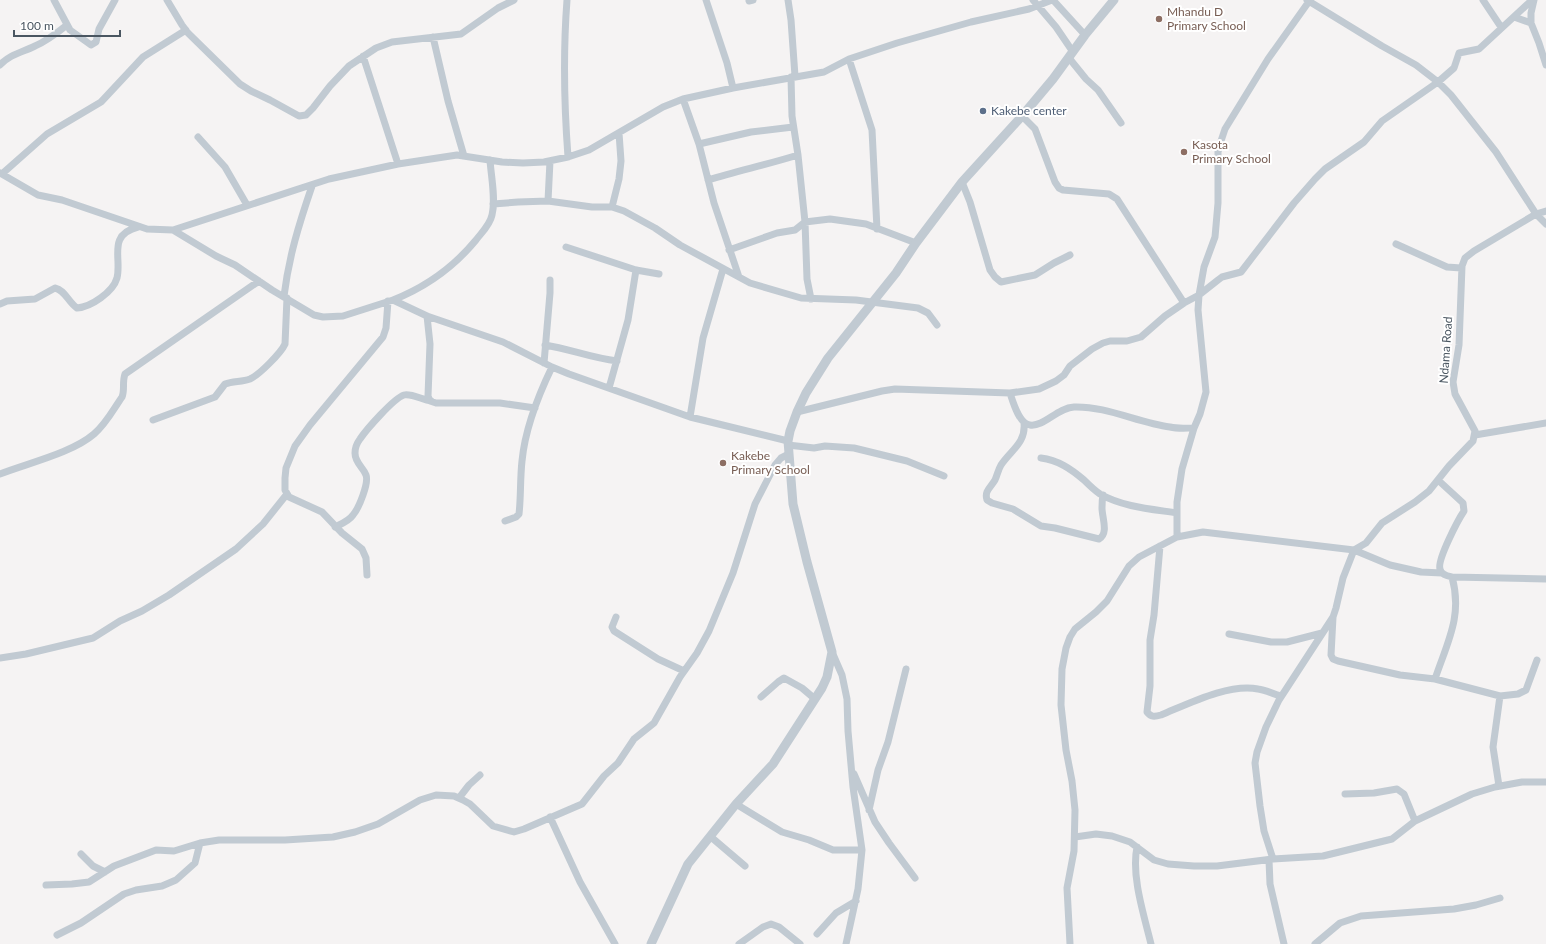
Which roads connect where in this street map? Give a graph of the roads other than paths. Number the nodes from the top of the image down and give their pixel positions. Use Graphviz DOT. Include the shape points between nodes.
graph roads {
  1 [pos="54,0"];
  2 [pos="115,0"];
  3 [pos="168,0"];
  4 [pos="497,0"];
  5 [pos="514,0"];
  6 [pos="567,0"];
  7 [pos="706,0"];
  8 [pos="788,0"];
  9 [pos="1052,0"];
  10 [pos="1114,0"];
  11 [pos="1309,0"];
  12 [pos="1483,0"];
  13 [pos="1533,0"];
  14 [pos="1035,3"];
  15 [pos="498,8"];
  16 [pos="1514,17"];
  17 [pos="1531,23"];
  18 [pos="67,26"];
  19 [pos="1501,27"];
  20 [pos="186,30"];
  21 [pos="1085,35"];
  22 [pos="433,37"];
  23 [pos="1071,55"];
  24 [pos="363,56"];
  25 [pos="849,59"];
  26 [pos="0,65"];
  27 [pos="1546,65"];
  28 [pos="793,76"];
  29 [pos="1438,82"];
  30 [pos="733,88"];
  31 [pos="684,99"];
  32 [pos="1022,116"];
  33 [pos="1120,123"];
  34 [pos="793,127"];
  35 [pos="619,133"];
  36 [pos="198,137"];
  37 [pos="699,144"];
  38 [pos="798,154"];
  39 [pos="464,156"];
  40 [pos="568,157"];
  41 [pos="490,160"];
  42 [pos="550,161"];
  43 [pos="398,164"];
  44 [pos="2,176"];
  45 [pos="708,180"];
  46 [pos="962,182"];
  47 [pos="312,186"];
  48 [pos="548,201"];
  49 [pos="493,204"];
  50 [pos="247,205"];
  51 [pos="612,208"];
  52 [pos="1546,211"];
  53 [pos="1536,214"];
  54 [pos="805,222"];
  55 [pos="1546,224"];
  56 [pos="139,227"];
  57 [pos="877,229"];
  58 [pos="173,230"];
  59 [pos="916,243"];
  60 [pos="1396,244"];
  61 [pos="566,248"];
  62 [pos="729,250"];
  63 [pos="1070,255"];
  64 [pos="1461,268"];
  65 [pos="723,269"];
  66 [pos="636,270"];
  67 [pos="659,274"];
  68 [pos="739,277"];
  69 [pos="550,280"];
  70 [pos="259,282"];
  71 [pos="1198,295"];
  72 [pos="286,297"];
  73 [pos="812,299"];
  74 [pos="390,301"];
  75 [pos="1184,302"];
  76 [pos="872,303"];
  77 [pos="0,304"];
  78 [pos="427,316"];
  79 [pos="937,325"];
  80 [pos="545,345"];
  81 [pos="617,361"];
  82 [pos="544,363"];
  83 [pos="552,367"];
  84 [pos="609,388"];
  85 [pos="1010,393"];
  86 [pos="431,401"];
  87 [pos="535,408"];
  88 [pos="797,412"];
  89 [pos="690,417"];
  90 [pos="153,420"];
  91 [pos="1024,422"];
  92 [pos="1546,423"];
  93 [pos="1194,428"];
  94 [pos="1475,435"];
  95 [pos="788,446"];
  96 [pos="1041,458"];
  97 [pos="0,474"];
  98 [pos="944,476"];
  99 [pos="1438,480"];
  100 [pos="287,494"];
  101 [pos="1102,495"];
  102 [pos="1177,513"];
  103 [pos="505,521"];
  104 [pos="335,527"];
  105 [pos="1177,537"];
  106 [pos="1160,546"];
  107 [pos="1354,550"];
  108 [pos="1442,573"];
  109 [pos="367,575"];
  110 [pos="1452,577"];
  111 [pos="1546,579"];
  112 [pos="1333,617"];
  113 [pos="616,618"];
  114 [pos="1322,632"];
  115 [pos="1229,634"];
  116 [pos="832,652"];
  117 [pos="0,658"];
  118 [pos="1537,660"];
  119 [pos="906,669"];
  120 [pos="684,671"];
  121 [pos="1435,679"];
  122 [pos="1281,696"];
  123 [pos="1500,696"];
  124 [pos="761,697"];
  125 [pos="815,699"];
  126 [pos="851,767"];
  127 [pos="480,775"];
  128 [pos="1546,782"];
  129 [pos="1499,786"];
  130 [pos="1345,794"];
  131 [pos="459,798"];
  132 [pos="736,804"];
  133 [pos="869,810"];
  134 [pos="550,817"];
  135 [pos="1415,821"];
  136 [pos="711,837"];
  137 [pos="1075,837"];
  138 [pos="200,843"];
  139 [pos="1137,847"];
  140 [pos="862,850"];
  141 [pos="81,854"];
  142 [pos="1271,860"];
  143 [pos="745,866"];
  144 [pos="105,872"];
  145 [pos="915,878"];
  146 [pos="46,885"];
  147 [pos="1500,898"];
  148 [pos="856,901"];
  149 [pos="57,934"];
  150 [pos="817,934"];
  151 [pos="615,944"];
  152 [pos="651,944"];
  153 [pos="739,944"];
  154 [pos="800,944"];
  155 [pos="846,944"];
  156 [pos="1070,944"];
  157 [pos="1151,944"];
  158 [pos="1284,944"];
  159 [pos="1315,944"];
  1 -- 18 [label="street"];
  2 -- 18 [label="street" via="93,45 87,44"];
  3 -- 20 [label="street"];
  4 -- 15 [label="street"];
  5 -- 15 [label="street"];
  6 -- 40 [label="street" via="564,80"];
  7 -- 30 [label="street"];
  8 -- 28 [label="street"];
  9 -- 14 [label="street"];
  9 -- 21 [label="street"];
  10 -- 21 [label="street"];
  11 -- 29 [label="street" via="1416,65"];
  11 -- 71 [label="street" via="1268,59 1220,141 1215,238 1204,267"];
  12 -- 19 [label="street"];
  13 -- 16 [label="street"];
  13 -- 17 [label="street"];
  14 -- 23 [label="street" via="1056,27"];
  14 -- 25 [label="street" via="1029,9 925,34"];
  15 -- 22 [label="street" via="464,32"];
  16 -- 17 [label="street"];
  16 -- 19 [label="street"];
  17 -- 27 [label="street"];
  18 -- 26 [label="street" via="35,46 9,56"];
  19 -- 29 [label="street" via="1479,49 1459,53 1454,68"];
  20 -- 24 [label="street" via="240,84 299,116 306,115 349,66"];
  20 -- 44 [label="street" via="146,54 101,102 47,134"];
  21 -- 23 [label="street"];
  22 -- 24 [label="street" via="384,45"];
  22 -- 39 [label="street"];
  23 -- 32 [label="street"];
  23 -- 33 [label="street"];
  24 -- 43 [label="street"];
  25 -- 28 [label="street" via="824,72"];
  25 -- 57 [label="street" via="872,130"];
  28 -- 30 [label="street"];
  28 -- 34 [label="street"];
  29 -- 53 [label="street" via="1451,94 1496,152"];
  29 -- 71 [label="street" via="1382,121 1364,142 1325,169 1294,203 1241,272 1222,278"];
  30 -- 31 [label="street"];
  31 -- 35 [label="street" via="663,107"];
  31 -- 37 [label="street"];
  32 -- 46 [label="street"];
  32 -- 75 [label="street" via="1035,129 1058,188 1109,194 1116,199"];
  34 -- 37 [label="street" via="751,132"];
  34 -- 38 [label="street"];
  35 -- 40 [label="street" via="589,150"];
  35 -- 51 [label="street" via="621,161"];
  36 -- 50 [label="street" via="225,167"];
  37 -- 45 [label="street"];
  38 -- 45 [label="street"];
  38 -- 54 [label="street"];
  39 -- 41 [label="street"];
  39 -- 43 [label="street"];
  40 -- 42 [label="street"];
  41 -- 42 [label="street" via="523,163"];
  41 -- 49 [label="street"];
  42 -- 48 [label="street"];
  43 -- 47 [label="street" via="329,179"];
  44 -- 56 [label="street" via="38,195 62,200"];
  45 -- 62 [label="street"];
  46 -- 59 [label="street"];
  46 -- 63 [label="street" via="990,270 1001,282 1035,275"];
  47 -- 50 [label="street"];
  47 -- 72 [label="street" via="294,239"];
  48 -- 49 [label="street"];
  48 -- 51 [label="street"];
  49 -- 74 [label="street" via="493,213 486,228 457,260 424,286"];
  50 -- 58 [label="street"];
  51 -- 65 [label="street" via="624,211"];
  52 -- 53 [label="street"];
  53 -- 55 [label="street"];
  53 -- 64 [label="street" via="1474,251 1465,258"];
  54 -- 57 [label="street" via="843,220 866,224"];
  54 -- 62 [label="street" via="795,230 777,233"];
  54 -- 73 [label="street" via="807,279"];
  56 -- 58 [label="street" via="147,230"];
  56 -- 77 [label="street" via="126,233 117,247 116,280 107,293 89,306 77,308 62,291 55,288 35,298"];
  57 -- 59 [label="street"];
  58 -- 70 [label="street" via="236,265"];
  59 -- 76 [label="street"];
  60 -- 64 [label="street" via="1447,267"];
  61 -- 66 [label="street"];
  62 -- 68 [label="street"];
  64 -- 94 [label="street, Ndama Road" via="1459,345 1453,382"];
  65 -- 68 [label="street"];
  65 -- 89 [label="street" via="703,338"];
  66 -- 67 [label="street"];
  66 -- 81 [label="street" via="631,306"];
  68 -- 73 [label="street" via="758,286"];
  69 -- 80 [label="street"];
  70 -- 72 [label="street"];
  70 -- 97 [label="street" via="125,374 122,397 93,435 69,448"];
  71 -- 75 [label="street"];
  71 -- 93 [label="street" via="1206,392"];
  72 -- 74 [label="street" via="314,315 322,317 342,316"];
  72 -- 90 [label="street" via="285,344 255,376 248,380 225,384 215,398"];
  73 -- 76 [label="street"];
  74 -- 78 [label="street"];
  74 -- 100 [label="street" via="383,337 295,446 286,468"];
  75 -- 85 [label="street" via="1141,337 1127,342 1110,341 1092,349 1049,385"];
  76 -- 79 [label="street" via="918,308 928,313"];
  76 -- 88 [label="street" via="828,358"];
  78 -- 82 [label="street" via="503,342"];
  78 -- 86 [label="street" via="430,344 428,396"];
  80 -- 81 [label="street"];
  80 -- 82 [label="street"];
  81 -- 84 [label="street"];
  82 -- 83 [label="street"];
  83 -- 84 [label="street"];
  83 -- 87 [label="street"];
  84 -- 89 [label="street"];
  85 -- 88 [label="street" via="895,389"];
  85 -- 91 [label="street"];
  86 -- 87 [label="street" via="436,404 500,403"];
  86 -- 104 [label="street" via="403,396 389,407 360,439 355,454 367,481 352,516"];
  87 -- 103 [label="street" via="522,461 519,514"];
  88 -- 95 [label="street"];
  89 -- 95 [label="street"];
  91 -- 93 [label="street" via="1029,426 1037,425 1059,411 1073,407 1098,410 1170,428"];
  91 -- 101 [label="street" via="1025,431 1022,438 1000,466 995,480 987,490 987,500 1013,509 1041,526 1099,539 1104,533"];
  92 -- 94 [label="street"];
  93 -- 102 [label="street" via="1182,469"];
  94 -- 99 [label="street" via="1473,441"];
  95 -- 98 [label="street" via="854,448 907,461"];
  95 -- 116 [label="street" via="793,504"];
  95 -- 120 [label="street" via="755,504 721,602 697,653"];
  96 -- 101 [label="street" via="1061,464"];
  99 -- 107 [label="street" via="1415,502 1382,523 1366,543"];
  99 -- 108 [label="street" via="1463,503 1464,507 1439,565"];
  100 -- 104 [label="street" via="322,512"];
  100 -- 117 [label="street" via="263,524 236,549 142,611 93,638"];
  101 -- 102 [label="street" via="1125,504"];
  102 -- 105 [label="street"];
  104 -- 109 [label="street" via="363,550"];
  105 -- 106 [label="street"];
  105 -- 107 [label="street" via="1202,532 1216,533"];
  106 -- 122 [label="street" via="1150,640 1150,686 1146,712 1154,717 1226,690 1256,689"];
  106 -- 137 [label="street" via="1139,557 1129,566 1107,601 1075,629 1066,648 1062,669 1061,705 1072,781"];
  107 -- 108 [label="street" via="1390,565 1421,572"];
  107 -- 112 [label="street" via="1343,578"];
  108 -- 110 [label="street"];
  110 -- 111 [label="street"];
  110 -- 121 [label="street" via="1455,593 1453,630"];
  112 -- 114 [label="street"];
  112 -- 121 [label="street" via="1333,659 1400,675"];
  113 -- 120 [label="street" via="612,627 614,631 658,659"];
  114 -- 115 [label="street" via="1287,642 1271,642"];
  114 -- 122 [label="street"];
  116 -- 125 [label="street" via="827,677"];
  116 -- 126 [label="street" via="842,675 847,699"];
  118 -- 123 [label="street" via="1526,690 1518,694"];
  119 -- 133 [label="street"];
  120 -- 134 [label="street" via="654,723 634,739 618,763 582,804"];
  121 -- 123 [label="street"];
  122 -- 142 [label="street" via="1266,727 1255,763 1264,831"];
  123 -- 129 [label="street" via="1493,747"];
  124 -- 125 [label="street" via="784,678"];
  125 -- 132 [label="street" via="773,764"];
  126 -- 133 [label="street"];
  126 -- 140 [label="street"];
  127 -- 131 [label="street"];
  128 -- 129 [label="street" via="1522,782"];
  129 -- 135 [label="street" via="1472,794"];
  130 -- 135 [label="street" via="1397,789 1404,794"];
  131 -- 134 [label="street" via="470,804 493,826 514,832"];
  131 -- 138 [label="street" via="428,797 366,828 333,837 219,840"];
  132 -- 136 [label="street"];
  132 -- 140 [label="street" via="782,832 833,850"];
  133 -- 145 [label="street" via="884,837"];
  134 -- 151 [label="street" via="580,882"];
  135 -- 142 [label="street" via="1392,839 1380,843 1323,856"];
  136 -- 143 [label="street"];
  136 -- 152 [label="street" via="683,872"];
  137 -- 139 [label="street" via="1096,834 1112,836"];
  137 -- 156 [label="street" via="1068,888"];
  138 -- 144 [label="street" via="174,851 152,851"];
  138 -- 149 [label="street" via="196,864 176,880 162,886 124,894 82,923"];
  139 -- 142 [label="street" via="1154,860 1173,865 1217,866"];
  139 -- 157 [label="street" via="1135,872"];
  140 -- 148 [label="street"];
  141 -- 144 [label="street" via="93,866"];
  142 -- 158 [label="street" via="1270,884"];
  144 -- 146 [label="street" via="89,882"];
  147 -- 159 [label="street" via="1454,908 1361,916 1340,924"];
  148 -- 150 [label="street" via="836,913"];
  148 -- 155 [label="street"];
  153 -- 154 [label="street" via="771,924 779,927"];
}
